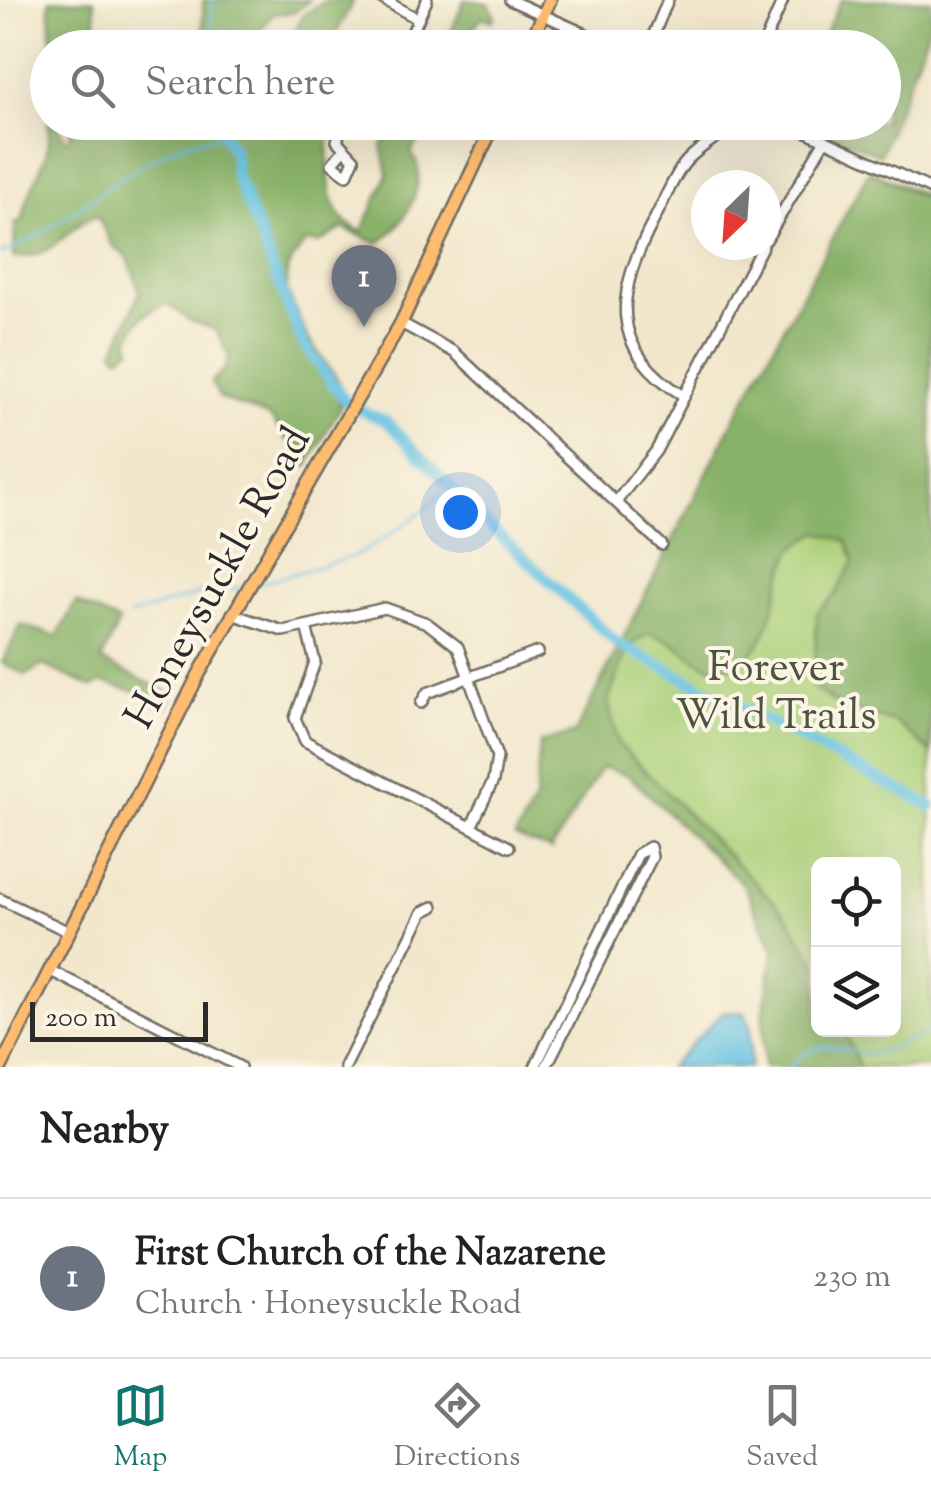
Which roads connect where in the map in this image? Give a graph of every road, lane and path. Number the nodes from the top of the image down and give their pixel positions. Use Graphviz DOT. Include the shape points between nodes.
graph roads {
  1 [pos="384,0"];
  2 [pos="428,0"];
  3 [pos="510,0"];
  4 [pos="550,0"];
  5 [pos="668,0"];
  6 [pos="783,0"];
  7 [pos="544,15"];
  8 [pos="418,19"];
  9 [pos="413,30"];
  10 [pos="537,30"];
  11 [pos="577,30"];
  12 [pos="656,30"];
  13 [pos="770,30"];
  14 [pos="337,140"];
  15 [pos="487,140"];
  16 [pos="711,140"];
  17 [pos="825,140"];
  18 [pos="344,151"];
  19 [pos="931,189"];
  20 [pos="781,215"];
  21 [pos="756,260"];
  22 [pos="401,324"];
  23 [pos="684,396"];
  24 [pos="616,502"];
  25 [pos="662,545"];
  26 [pos="232,614"];
  27 [pos="306,626"];
  28 [pos="538,652"];
  29 [pos="473,678"];
  30 [pos="421,703"];
  31 [pos="471,827"];
  32 [pos="509,847"];
  33 [pos="0,898"];
  34 [pos="433,907"];
  35 [pos="69,932"];
  36 [pos="50,970"];
  37 [pos="1,1067"];
  38 [pos="240,1067"];
  39 [pos="346,1067"];
  40 [pos="535,1067"];
  41 [pos="546,1067"];
  1 -- 8 [label="street"];
  2 -- 8 [label="street"];
  3 -- 7 [label="street"];
  4 -- 7 [label="main road"];
  5 -- 12 [label="street"];
  6 -- 13 [label="street"];
  7 -- 10 [label="main road"];
  7 -- 11 [label="street"];
  8 -- 9 [label="street"];
  14 -- 18 [label="street"];
  15 -- 22 [label="main road, Honeysuckle Road"];
  16 -- 23 [label="street" via="679,172 624,292 627,328 639,355"];
  17 -- 19 [label="street"];
  17 -- 20 [label="street"];
  21 -- 23 [label="street"];
  22 -- 24 [label="street" via="454,352"];
  22 -- 26 [label="main road, Honeysuckle Road"];
  23 -- 24 [label="street" via="648,463"];
  24 -- 25 [label="street"];
  26 -- 27 [label="street" via="275,630"];
  26 -- 35 [label="main road, Honeysuckle Road"];
  27 -- 29 [label="street" via="370,609 408,613 458,647"];
  27 -- 31 [label="street" via="314,669 296,718 305,740"];
  28 -- 29 [label="street"];
  29 -- 30 [label="street" via="428,693"];
  29 -- 31 [label="street" via="497,765"];
  31 -- 32 [label="street"];
  33 -- 35 [label="street"];
  34 -- 39 [label="street" via="422,912"];
  35 -- 36 [label="main road, Honeysuckle Road"];
  36 -- 37 [label="main road, Honeysuckle Road"];
  36 -- 38 [label="street"];
  40 -- 41 [label="street" via="638,854 650,847 652,856"];
}
